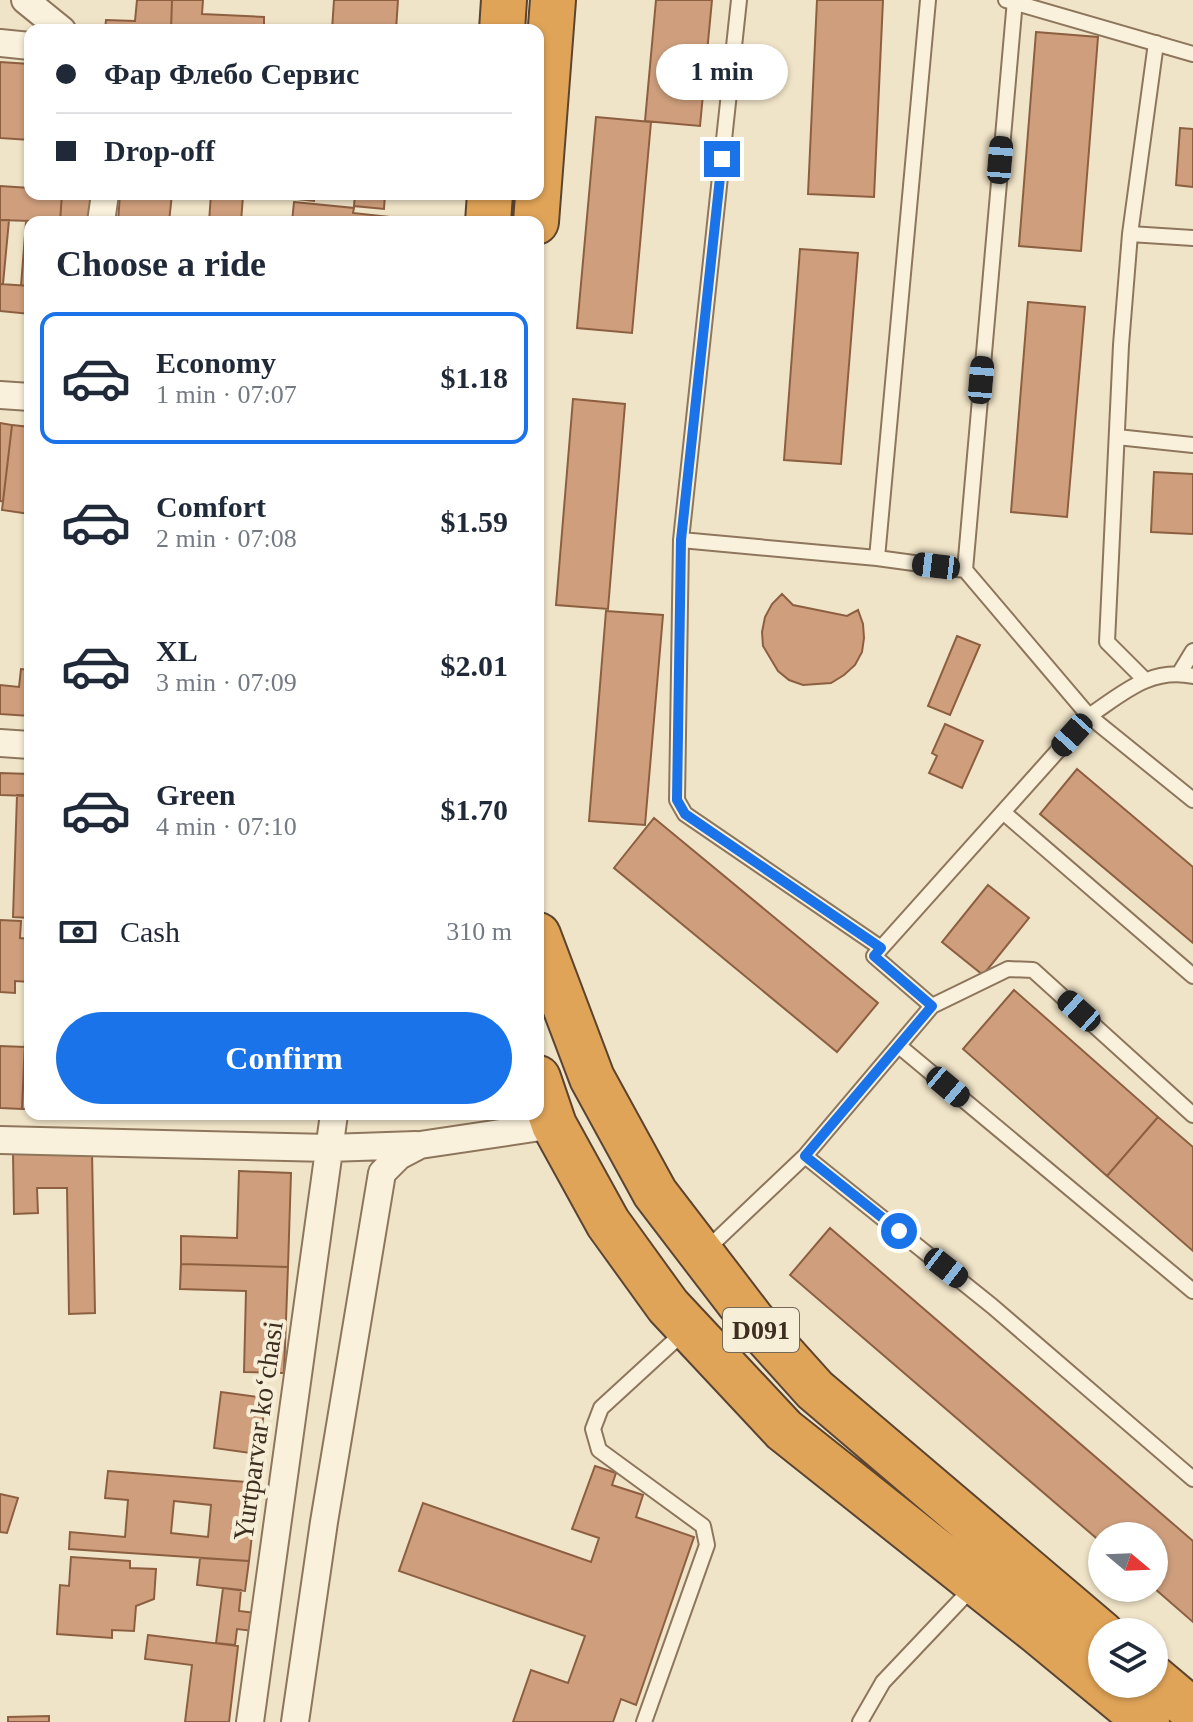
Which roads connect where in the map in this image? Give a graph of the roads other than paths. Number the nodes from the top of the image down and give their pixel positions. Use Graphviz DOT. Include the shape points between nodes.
graph roads {
  1 [pos="25,0"];
  2 [pos="504,0"];
  3 [pos="553,0"];
  4 [pos="739,0"];
  5 [pos="928,0"];
  6 [pos="1011,1"];
  7 [pos="55,24"];
  8 [pos="502,24"];
  9 [pos="0,43"];
  10 [pos="1156,43"];
  11 [pos="24,45"];
  12 [pos="1193,54"];
  13 [pos="544,118"];
  14 [pos="1130,234"];
  15 [pos="1193,238"];
  16 [pos="0,395"];
  17 [pos="24,397"];
  18 [pos="1117,437"];
  19 [pos="1193,445"];
  20 [pos="681,540"];
  21 [pos="877,558"];
  22 [pos="965,570"];
  23 [pos="1193,651"];
  24 [pos="1186,675"];
  25 [pos="1144,679"];
  26 [pos="1089,716"];
  27 [pos="0,743"];
  28 [pos="24,745"];
  29 [pos="1193,800"];
  30 [pos="1003,812"];
  31 [pos="881,948"];
  32 [pos="544,956"];
  33 [pos="1193,976"];
  34 [pos="932,1006"];
  35 [pos="899,1046"];
  36 [pos="544,1096"];
  37 [pos="1193,1115"];
  38 [pos="333,1120"];
  39 [pos="554,1125"];
  40 [pos="0,1140"];
  41 [pos="420,1145"];
  42 [pos="329,1148"];
  43 [pos="805,1156"];
  44 [pos="702,1254"];
  45 [pos="1193,1291"];
  46 [pos="688,1328"];
  47 [pos="1193,1479"];
  48 [pos="977,1583"];
  49 [pos="1088,1622"];
  50 [pos="1038,1632"];
  51 [pos="1168,1690"];
  52 [pos="1193,1711"];
  53 [pos="250,1722"];
  54 [pos="295,1722"];
  55 [pos="644,1722"];
  56 [pos="860,1722"];
  57 [pos="1097,1722"];
  58 [pos="1147,1722"];
  1 -- 7 [label="street"];
  2 -- 8 [label="highway"];
  3 -- 13 [label="highway"];
  4 -- 20 [label="lane"];
  5 -- 21 [label="lane"];
  6 -- 10 [label="lane"];
  6 -- 22 [label="lane"];
  9 -- 11 [label="street"];
  10 -- 12 [label="lane"];
  10 -- 14 [label="lane"];
  14 -- 15 [label="lane"];
  14 -- 18 [label="lane"];
  16 -- 17 [label="street"];
  18 -- 19 [label="lane"];
  18 -- 25 [label="lane" via="1107,642"];
  20 -- 21 [label="lane"];
  20 -- 31 [label="lane" via="677,800 685,814"];
  21 -- 22 [label="lane"];
  22 -- 26 [label="lane"];
  23 -- 24 [label="lane"];
  24 -- 25 [label="lane"];
  25 -- 26 [label="lane"];
  26 -- 29 [label="lane"];
  26 -- 30 [label="lane"];
  27 -- 28 [label="street"];
  30 -- 31 [label="lane"];
  30 -- 33 [label="lane"];
  31 -- 34 [label="lane" via="874,956"];
  32 -- 44 [label="highway, D091" via="592,1078 655,1193"];
  34 -- 35 [label="lane"];
  34 -- 37 [label="lane" via="1008,969 1033,970"];
  35 -- 43 [label="lane"];
  35 -- 45 [label="lane"];
  36 -- 39 [label="highway, D091"];
  38 -- 42 [label="street, Yurtparvar koʻchasi"];
  39 -- 41 [label="street"];
  39 -- 46 [label="highway, D091" via="608,1223"];
  40 -- 42 [label="street"];
  41 -- 42 [label="street"];
  41 -- 54 [label="street" via="382,1173"];
  42 -- 53 [label="street, Yurtparvar koʻchasi"];
  43 -- 44 [label="lane"];
  43 -- 47 [label="lane" via="992,1306"];
  44 -- 49 [label="highway, D091" via="815,1390"];
  46 -- 48 [label="highway, D091" via="784,1430"];
  46 -- 55 [label="lane" via="601,1408 593,1429 599,1450 703,1526 707,1545"];
  48 -- 50 [label="highway, D091"];
  48 -- 56 [label="lane" via="883,1682"];
  50 -- 57 [label="highway, D091"];
  50 -- 58 [label="highway, D091"];
  51 -- 52 [label="highway"];
}
